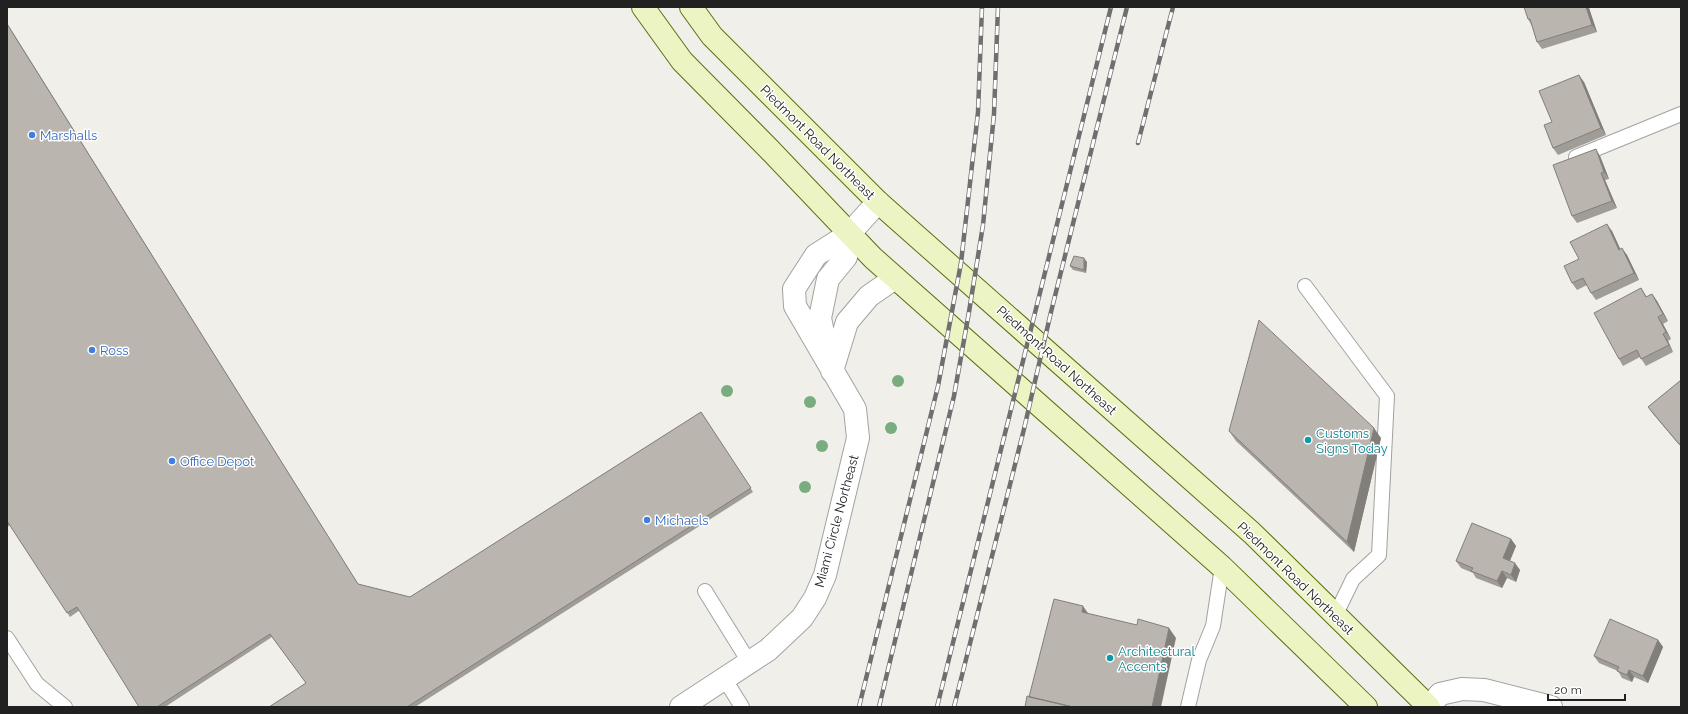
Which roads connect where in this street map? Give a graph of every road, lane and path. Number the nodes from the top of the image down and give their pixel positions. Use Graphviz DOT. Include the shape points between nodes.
graph roads {
  1 [pos="643,7"];
  2 [pos="691,7"];
  3 [pos="1681,114"];
  4 [pos="1565,162"];
  5 [pos="878,202"];
  6 [pos="849,234"];
  7 [pos="894,278"];
  8 [pos="1305,286"];
  9 [pos="832,372"];
  10 [pos="1222,567"];
  11 [pos="705,591"];
  12 [pos="1335,616"];
  13 [pos="7,638"];
  14 [pos="749,662"];
  15 [pos="724,678"];
  16 [pos="65,707"];
  17 [pos="680,707"];
  18 [pos="742,707"];
  19 [pos="1188,707"];
  20 [pos="1366,707"];
  21 [pos="1430,707"];
  22 [pos="1551,707"];
  1 -- 6 [label="main road" via="682,61"];
  2 -- 5 [label="main road, Piedmont Road Northeast" via="712,36"];
  3 -- 4 [label="lane"];
  5 -- 6 [label="street, Miami Circle Northeast"];
  5 -- 12 [label="main road, Piedmont Road Northeast" via="1252,533"];
  6 -- 7 [label="main road"];
  6 -- 9 [label="street, Miami Circle Northeast" via="846,257 828,279 820,318"];
  6 -- 9 [label="street, Miami Circle Northeast" via="816,255 794,289 795,306"];
  7 -- 9 [label="street" via="869,296 847,322"];
  7 -- 10 [label="main road"];
  8 -- 12 [label="lane" via="1387,396 1379,555 1353,579"];
  9 -- 14 [label="street, Miami Circle Northeast" via="855,409 858,438 825,575 815,598 802,618 768,650"];
  10 -- 19 [label="lane" via="1213,626 1199,660"];
  10 -- 20 [label="main road"];
  11 -- 14 [label="lane"];
  12 -- 21 [label="main road, Piedmont Road Northeast"];
  13 -- 16 [label="lane" via="37,684"];
  14 -- 15 [label="street, Miami Circle Northeast"];
  15 -- 17 [label="street, Miami Circle Northeast"];
  15 -- 18 [label="lane"];
  21 -- 22 [label="street" via="1440,694 1462,689 1484,690"];
}
